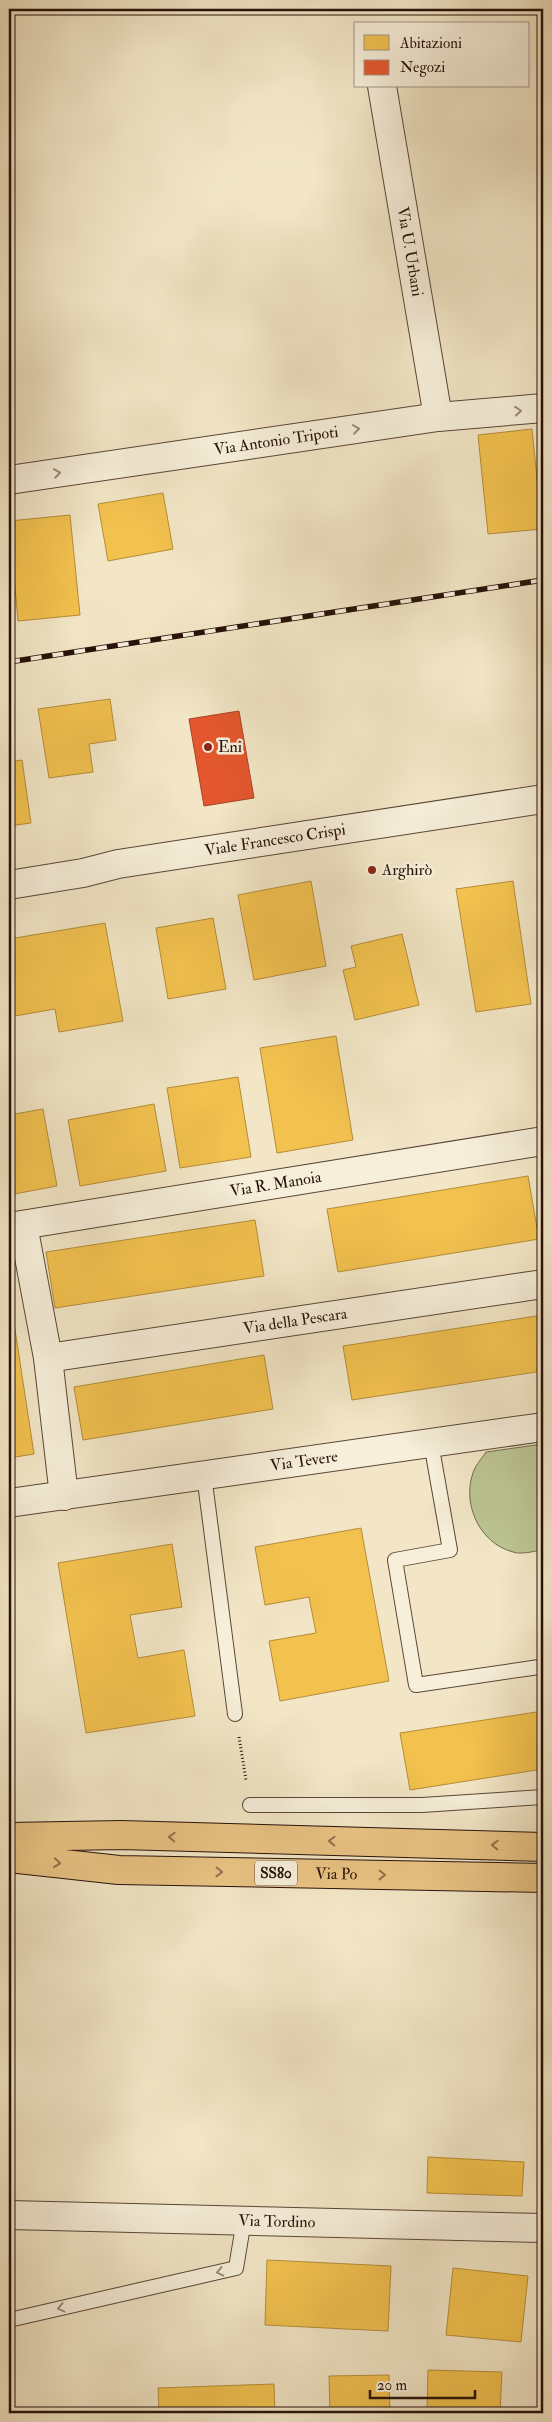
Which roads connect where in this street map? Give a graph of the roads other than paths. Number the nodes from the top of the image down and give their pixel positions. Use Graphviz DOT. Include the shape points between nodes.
graph roads {
  1 [pos="382,88"];
  2 [pos="543,408"];
  3 [pos="438,417"];
  4 [pos="9,480"];
  5 [pos="543,799"];
  6 [pos="9,886"];
  7 [pos="543,1141"];
  8 [pos="16,1226"];
  9 [pos="543,1284"];
  10 [pos="48,1358"];
  11 [pos="543,1428"];
  12 [pos="431,1443"];
  13 [pos="204,1475"];
  14 [pos="64,1496"];
  15 [pos="9,1503"];
  16 [pos="543,1670"];
  17 [pos="235,1714"];
  18 [pos="543,1797"];
  19 [pos="250,1805"];
  20 [pos="9,1837"];
  21 [pos="543,1847"];
  22 [pos="9,1858"];
  23 [pos="543,1878"];
  24 [pos="9,2215"];
  25 [pos="244,2220"];
  26 [pos="543,2228"];
  27 [pos="9,2320"];
  1 -- 3 [label="street, Via U. Urbani"];
  3 -- 2 [label="street, Via Antonio Tripoti, one-way"];
  4 -- 3 [label="street, Via Antonio Tripoti, one-way"];
  5 -- 6 [label="street, Viale Francesco Crispi" via="118,864"];
  7 -- 8 [label="street, Via R. Manoia"];
  8 -- 10 [label="street"];
  9 -- 10 [label="street, Via della Pescara"];
  10 -- 14 [label="street"];
  11 -- 12 [label="street, Via Tevere"];
  12 -- 13 [label="street, Via Tevere"];
  12 -- 16 [label="lane" via="450,1550 396,1560 416,1685 539,1667"];
  13 -- 14 [label="street, Via Tevere"];
  13 -- 17 [label="lane"];
  14 -- 15 [label="street, Via Tevere"];
  18 -- 19 [label="lane" via="422,1805"];
  21 -- 20 [label="main road, Via Po / SS80, one-way" via="120,1835"];
  22 -- 23 [label="main road, Via Po / SS80, one-way" via="119,1870"];
  24 -- 25 [label="street, Via Tordino"];
  25 -- 26 [label="street, Via Tordino"];
  25 -- 27 [label="lane, one-way" via="236,2268"];
}
